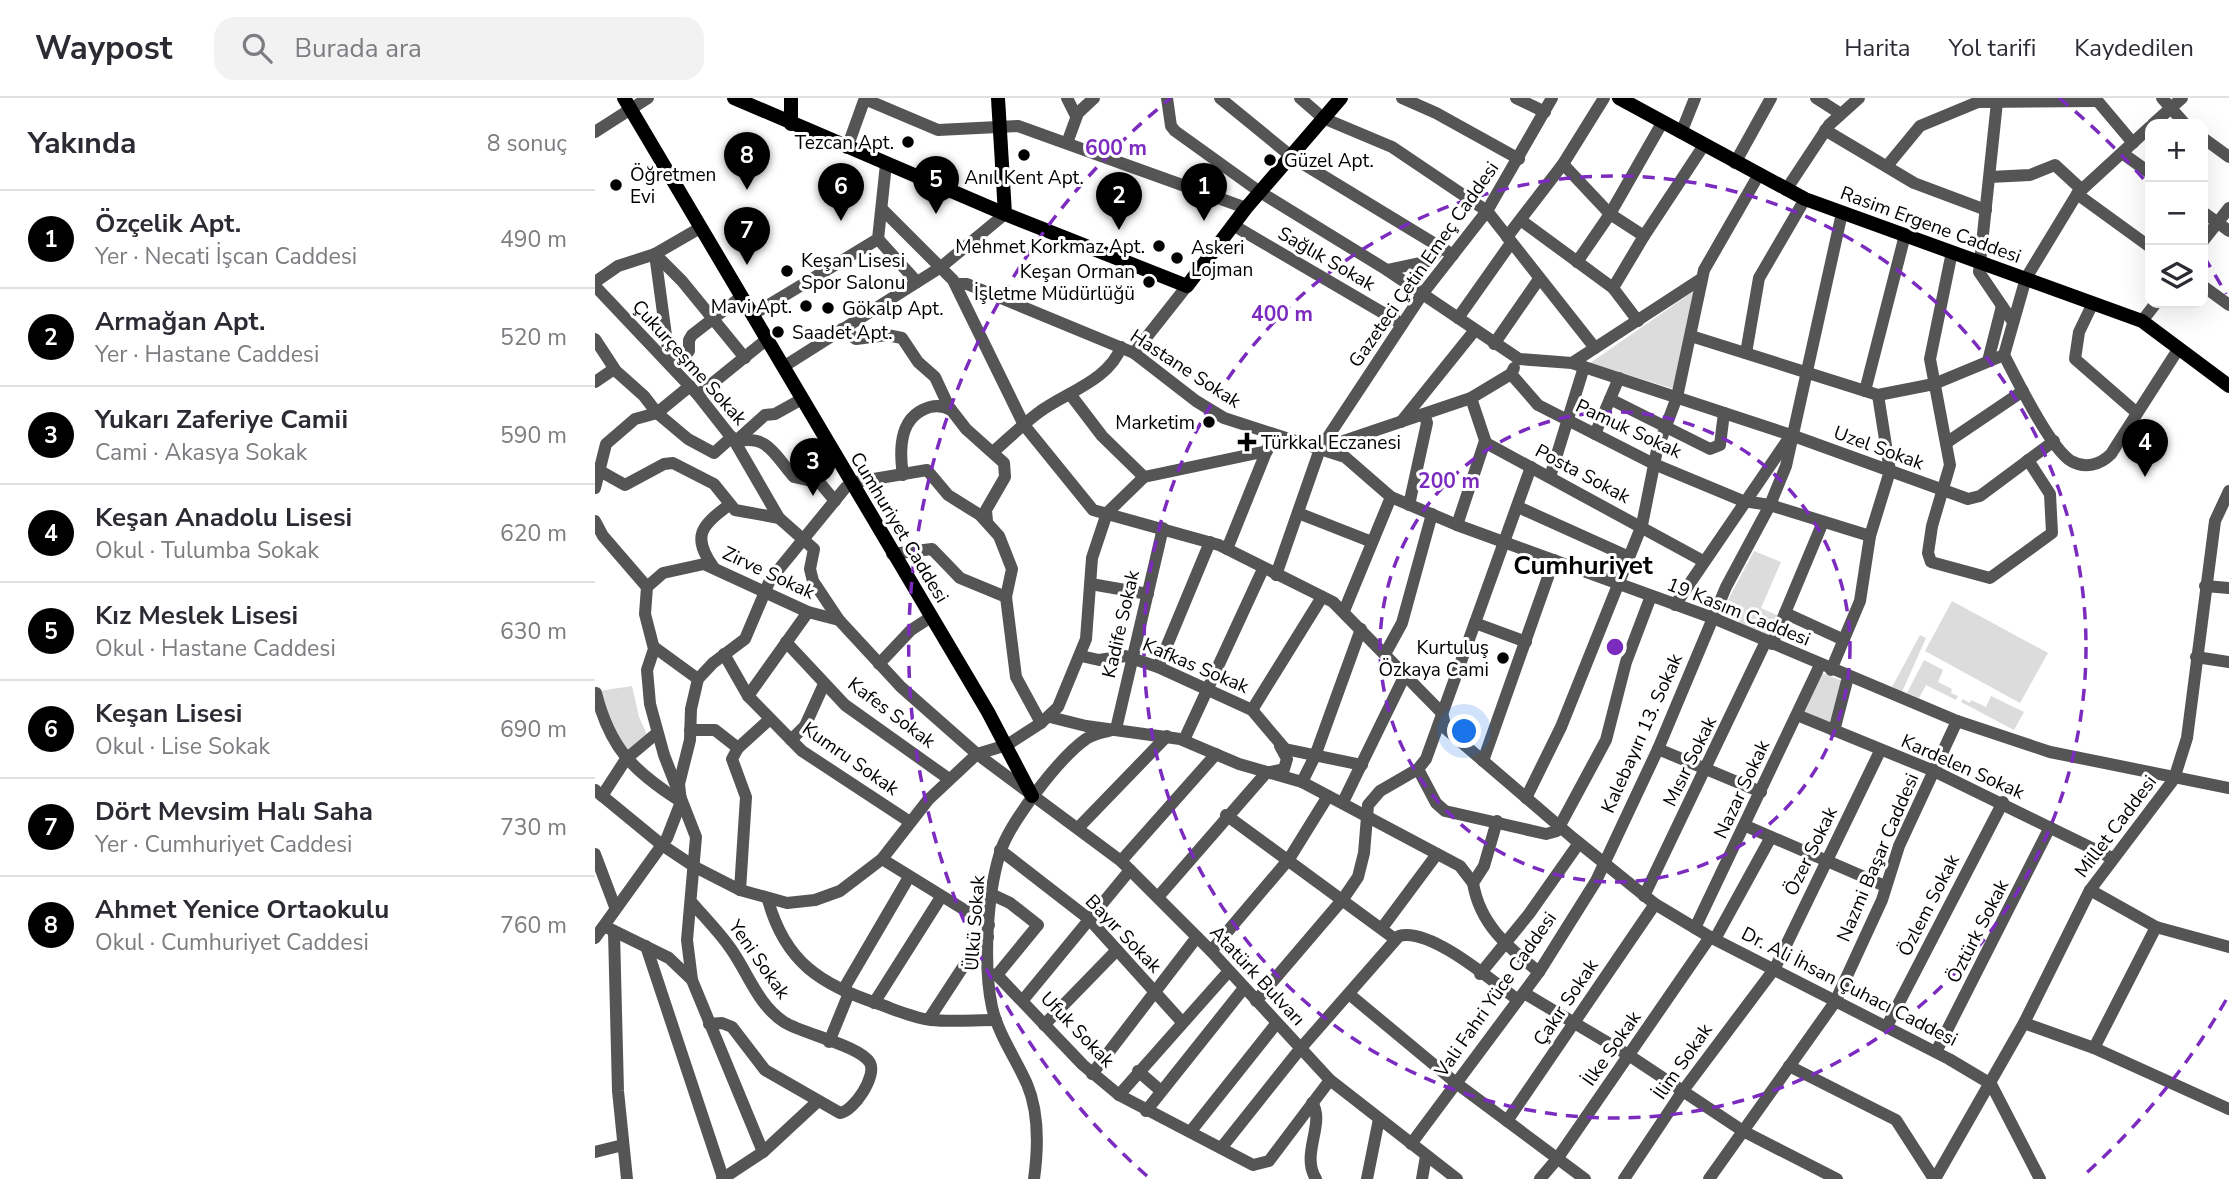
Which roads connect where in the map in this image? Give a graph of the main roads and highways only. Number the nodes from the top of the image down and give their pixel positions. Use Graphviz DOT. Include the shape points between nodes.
graph roads {
  1 [pos="723,98"];
  2 [pos="734,98"];
  3 [pos="792,98"];
  4 [pos="998,98"];
  5 [pos="1341,98"];
  6 [pos="1624,99"];
  7 [pos="628,104"];
  8 [pos="791,124"];
  9 [pos="886,166"];
  10 [pos="1003,216"];
  11 [pos="2229,386"];
  12 [pos="1032,796"];
  1 -- 9 [label="main road"];
  2 -- 8 [label="main road"];
  3 -- 8 [label="main road"];
  4 -- 10 [label="main road"];
  5 -- 10 [label="main road" via="1246,208 1185,288"];
  6 -- 11 [label="main road, Rasim Ergene Caddesi" via="1805,199 2142,321"];
  7 -- 12 [label="main road, Cumhuriyet Caddesi" via="1007,745"];
  8 -- 9 [label="main road"];
  9 -- 10 [label="main road"];
}
